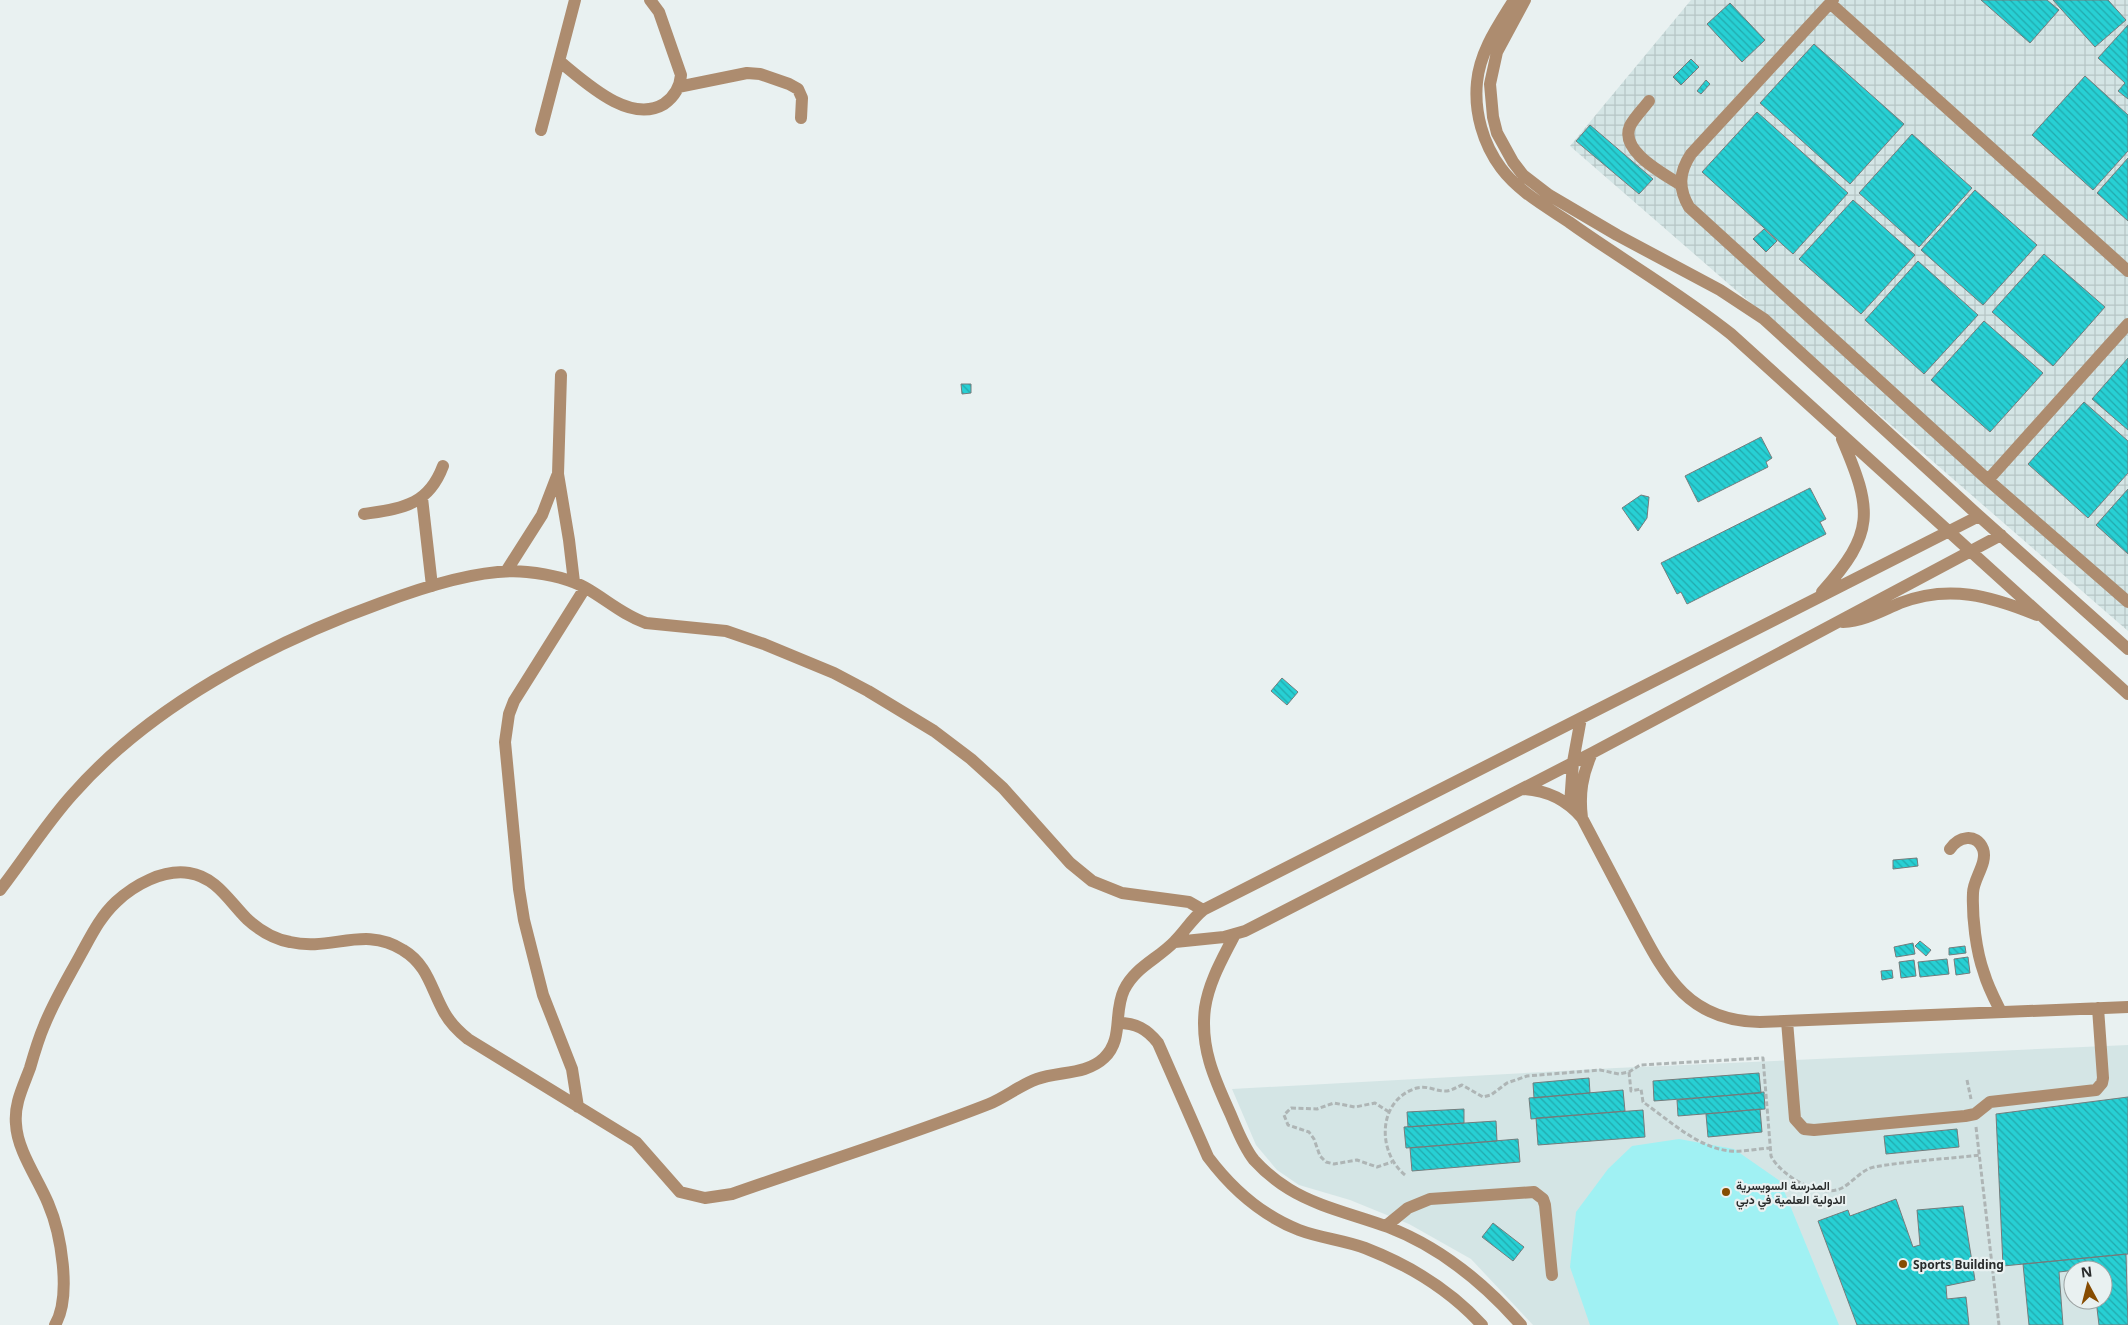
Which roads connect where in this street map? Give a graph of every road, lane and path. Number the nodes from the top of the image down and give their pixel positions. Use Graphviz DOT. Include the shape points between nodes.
graph roads {
  1 [pos="575,0"];
  2 [pos="650,0"];
  3 [pos="1514,0"];
  4 [pos="1525,0"];
  5 [pos="1831,2"];
  6 [pos="559,61"];
  7 [pos="678,87"];
  8 [pos="1649,101"];
  9 [pos="801,118"];
  10 [pos="541,130"];
  11 [pos="1681,186"];
  12 [pos="2128,271"];
  13 [pos="2128,324"];
  14 [pos="561,375"];
  15 [pos="1840,435"];
  16 [pos="443,466"];
  17 [pos="558,474"];
  18 [pos="1988,480"];
  19 [pos="422,498"];
  20 [pos="364,514"];
  21 [pos="1979,516"];
  22 [pos="1947,532"];
  23 [pos="2000,535"];
  24 [pos="1969,552"];
  25 [pos="507,570"];
  26 [pos="574,582"];
  27 [pos="432,586"];
  28 [pos="585,588"];
  29 [pos="1817,598"];
  30 [pos="2128,602"];
  31 [pos="2045,619"];
  32 [pos="1835,622"];
  33 [pos="2128,649"];
  34 [pos="2128,694"];
  35 [pos="1581,718"];
  36 [pos="1592,753"];
  37 [pos="1573,762"];
  38 [pos="1520,789"];
  39 [pos="1570,806"];
  40 [pos="1582,818"];
  41 [pos="1950,849"];
  42 [pos="0,890"];
  43 [pos="1203,910"];
  44 [pos="1235,934"];
  45 [pos="1175,942"];
  46 [pos="2128,1007"];
  47 [pos="2098,1008"];
  48 [pos="2001,1012"];
  49 [pos="1787,1021"];
  50 [pos="1118,1023"];
  51 [pos="1628,1072"];
  52 [pos="578,1107"];
  53 [pos="1389,1112"];
  54 [pos="1769,1148"];
  55 [pos="1392,1162"];
  56 [pos="1404,1175"];
  57 [pos="1386,1226"];
  58 [pos="1552,1275"];
  59 [pos="55,1325"];
  60 [pos="1482,1325"];
  61 [pos="1521,1325"];
  62 [pos="1999,1325"];
  1 -- 6 [label="street"];
  2 -- 7 [label="street" via="658,12 682,75"];
  3 -- 15 [label="street" via="1486,47 1477,82 1476,101 1481,128 1502,169 1528,194 1713,320"];
  4 -- 21 [label="street" via="1497,52 1490,84 1497,133 1523,175 1535,186 1617,235 1750,309"];
  5 -- 11 [label="street" via="1691,154 1681,174"];
  5 -- 12 [label="street"];
  6 -- 7 [label="street" via="601,95 634,108 661,105"];
  6 -- 10 [label="street"];
  7 -- 9 [label="street" via="747,73 760,74 798,89 802,98"];
  8 -- 11 [label="street" via="1630,126 1629,142 1636,154"];
  11 -- 18 [label="street" via="1689,207"];
  13 -- 18 [label="street"];
  14 -- 17 [label="street"];
  15 -- 22 [label="street"];
  15 -- 29 [label="street" via="1859,482 1864,518 1850,558"];
  16 -- 19 [label="street" via="435,484"];
  17 -- 25 [label="street" via="542,515"];
  17 -- 26 [label="street"];
  18 -- 30 [label="street"];
  19 -- 20 [label="street" via="411,505"];
  19 -- 27 [label="street"];
  21 -- 22 [label="street"];
  21 -- 23 [label="street"];
  22 -- 24 [label="street"];
  22 -- 29 [label="street"];
  23 -- 24 [label="street"];
  23 -- 33 [label="street"];
  24 -- 31 [label="street"];
  24 -- 32 [label="street"];
  25 -- 26 [label="street" via="538,573"];
  25 -- 27 [label="street"];
  26 -- 28 [label="street"];
  27 -- 42 [label="street" via="292,639 216,678 124,746 72,795"];
  28 -- 43 [label="street" via="640,621 726,632 773,647 834,673 934,731 971,759 1003,788 1070,863 1092,881 1122,893 1189,902"];
  28 -- 52 [label="street" via="514,701 505,742 524,920 548,1012 572,1069"];
  29 -- 35 [label="street"];
  31 -- 32 [label="street" via="2002,600 1955,594 1918,598 1865,618"];
  31 -- 34 [label="street"];
  32 -- 36 [label="street"];
  35 -- 37 [label="street"];
  35 -- 43 [label="street"];
  36 -- 37 [label="street"];
  36 -- 40 [label="street" via="1582,784"];
  37 -- 38 [label="street"];
  37 -- 39 [label="street"];
  38 -- 39 [label="street" via="1552,794"];
  38 -- 44 [label="street"];
  39 -- 40 [label="street"];
  40 -- 49 [label="street" via="1657,960 1678,990 1708,1011 1725,1018 1743,1022"];
  41 -- 48 [label="street" via="1959,839 1966,837 1973,838 1983,848 1984,861 1975,878 1973,894 1978,952"];
  43 -- 45 [label="street"];
  44 -- 45 [label="street"];
  44 -- 57 [label="street" via="1208,992 1204,1043 1213,1077 1245,1147 1267,1173 1301,1196"];
  45 -- 50 [label="street" via="1141,967 1127,983 1120,1002"];
  46 -- 47 [label="street"];
  47 -- 48 [label="street"];
  47 -- 49 [label="street" via="2103,1078 2096,1090 1990,1102 1975,1114 1965,1116 1814,1130 1804,1129 1795,1119"];
  48 -- 49 [label="street"];
  50 -- 52 [label="street" via="1113,1047 1105,1058 1084,1070 1036,1079 989,1104 718,1197 705,1198 680,1192 636,1142"];
  50 -- 60 [label="street" via="1128,1023 1145,1030 1158,1043 1208,1157 1249,1201 1299,1230 1363,1247 1412,1270 1456,1300"];
  51 -- 53 [label="path" via="1615,1074 1600,1070 1527,1076 1507,1082 1483,1097 1465,1086 1446,1091 1422,1087 1399,1099"];
  51 -- 54 [label="path" via="1631,1091 1641,1090 1643,1102 1702,1142 1729,1151"];
  51 -- 54 [label="path" via="1640,1065 1763,1058"];
  52 -- 59 [label="street" via="458,1031 444,1012 422,966 394,945 372,938 312,945 288,942 257,927 206,878 178,872 154,878 123,896 99,923 45,1024 17,1103 16,1125 20,1144 49,1205 60,1253 64,1303"];
  53 -- 55 [label="path" via="1384,1134"];
  53 -- 55 [label="path" via="1376,1103 1355,1107 1334,1103 1314,1109 1291,1108 1284,1115 1288,1124 1305,1129 1312,1135 1320,1156 1326,1162 1359,1160 1377,1168"];
  54 -- 62 [label="path" via="1780,1168 1806,1186 1830,1192 1842,1188 1869,1168 1980,1155"];
  55 -- 56 [label="path"];
  57 -- 58 [label="street" via="1408,1208 1430,1199 1534,1192 1545,1206"];
  57 -- 61 [label="street" via="1417,1240 1465,1271"];
}
